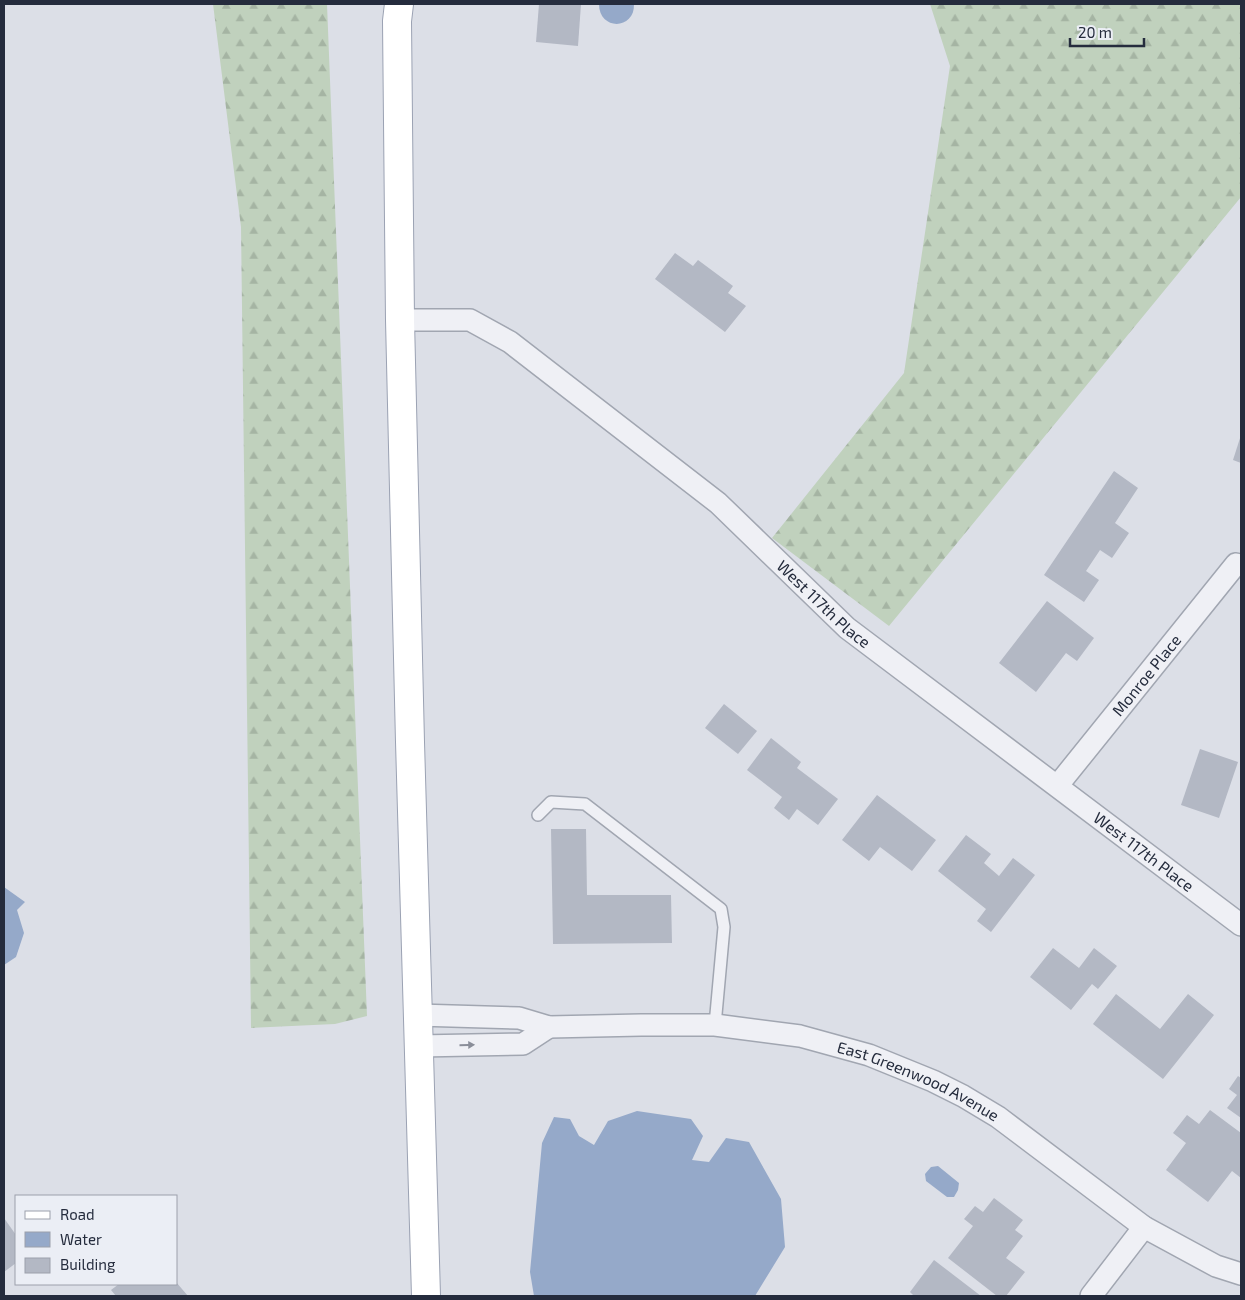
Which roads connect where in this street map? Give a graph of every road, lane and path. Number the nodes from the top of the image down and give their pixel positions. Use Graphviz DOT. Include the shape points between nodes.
graph roads {
  1 [pos="399,4"];
  2 [pos="400,320"];
  3 [pos="1236,564"];
  4 [pos="1058,785"];
  5 [pos="538,815"];
  6 [pos="1241,925"];
  7 [pos="418,1015"];
  8 [pos="715,1025"];
  9 [pos="549,1027"];
  10 [pos="419,1046"];
  11 [pos="1144,1227"];
  12 [pos="1241,1274"];
  13 [pos="426,1296"];
  14 [pos="1090,1296"];
  1 -- 2 [label="main road"];
  2 -- 4 [label="street, West 117th Place" via="470,320 510,342 718,503 847,628"];
  2 -- 7 [label="main road"];
  3 -- 4 [label="street, Monroe Place"];
  4 -- 6 [label="street, West 117th Place"];
  5 -- 8 [label="lane" via="551,802 585,804 721,909 724,927"];
  7 -- 9 [label="street, East Greenwood Avenue" via="519,1018"];
  7 -- 10 [label="main road"];
  8 -- 9 [label="street, East Greenwood Avenue"];
  8 -- 11 [label="street, East Greenwood Avenue" via="800,1036 834,1044 933,1081 998,1117"];
  10 -- 9 [label="street, one-way" via="523,1044"];
  10 -- 13 [label="main road"];
  11 -- 12 [label="street, East Greenwood Avenue" via="1216,1266"];
  11 -- 14 [label="street"];
}
